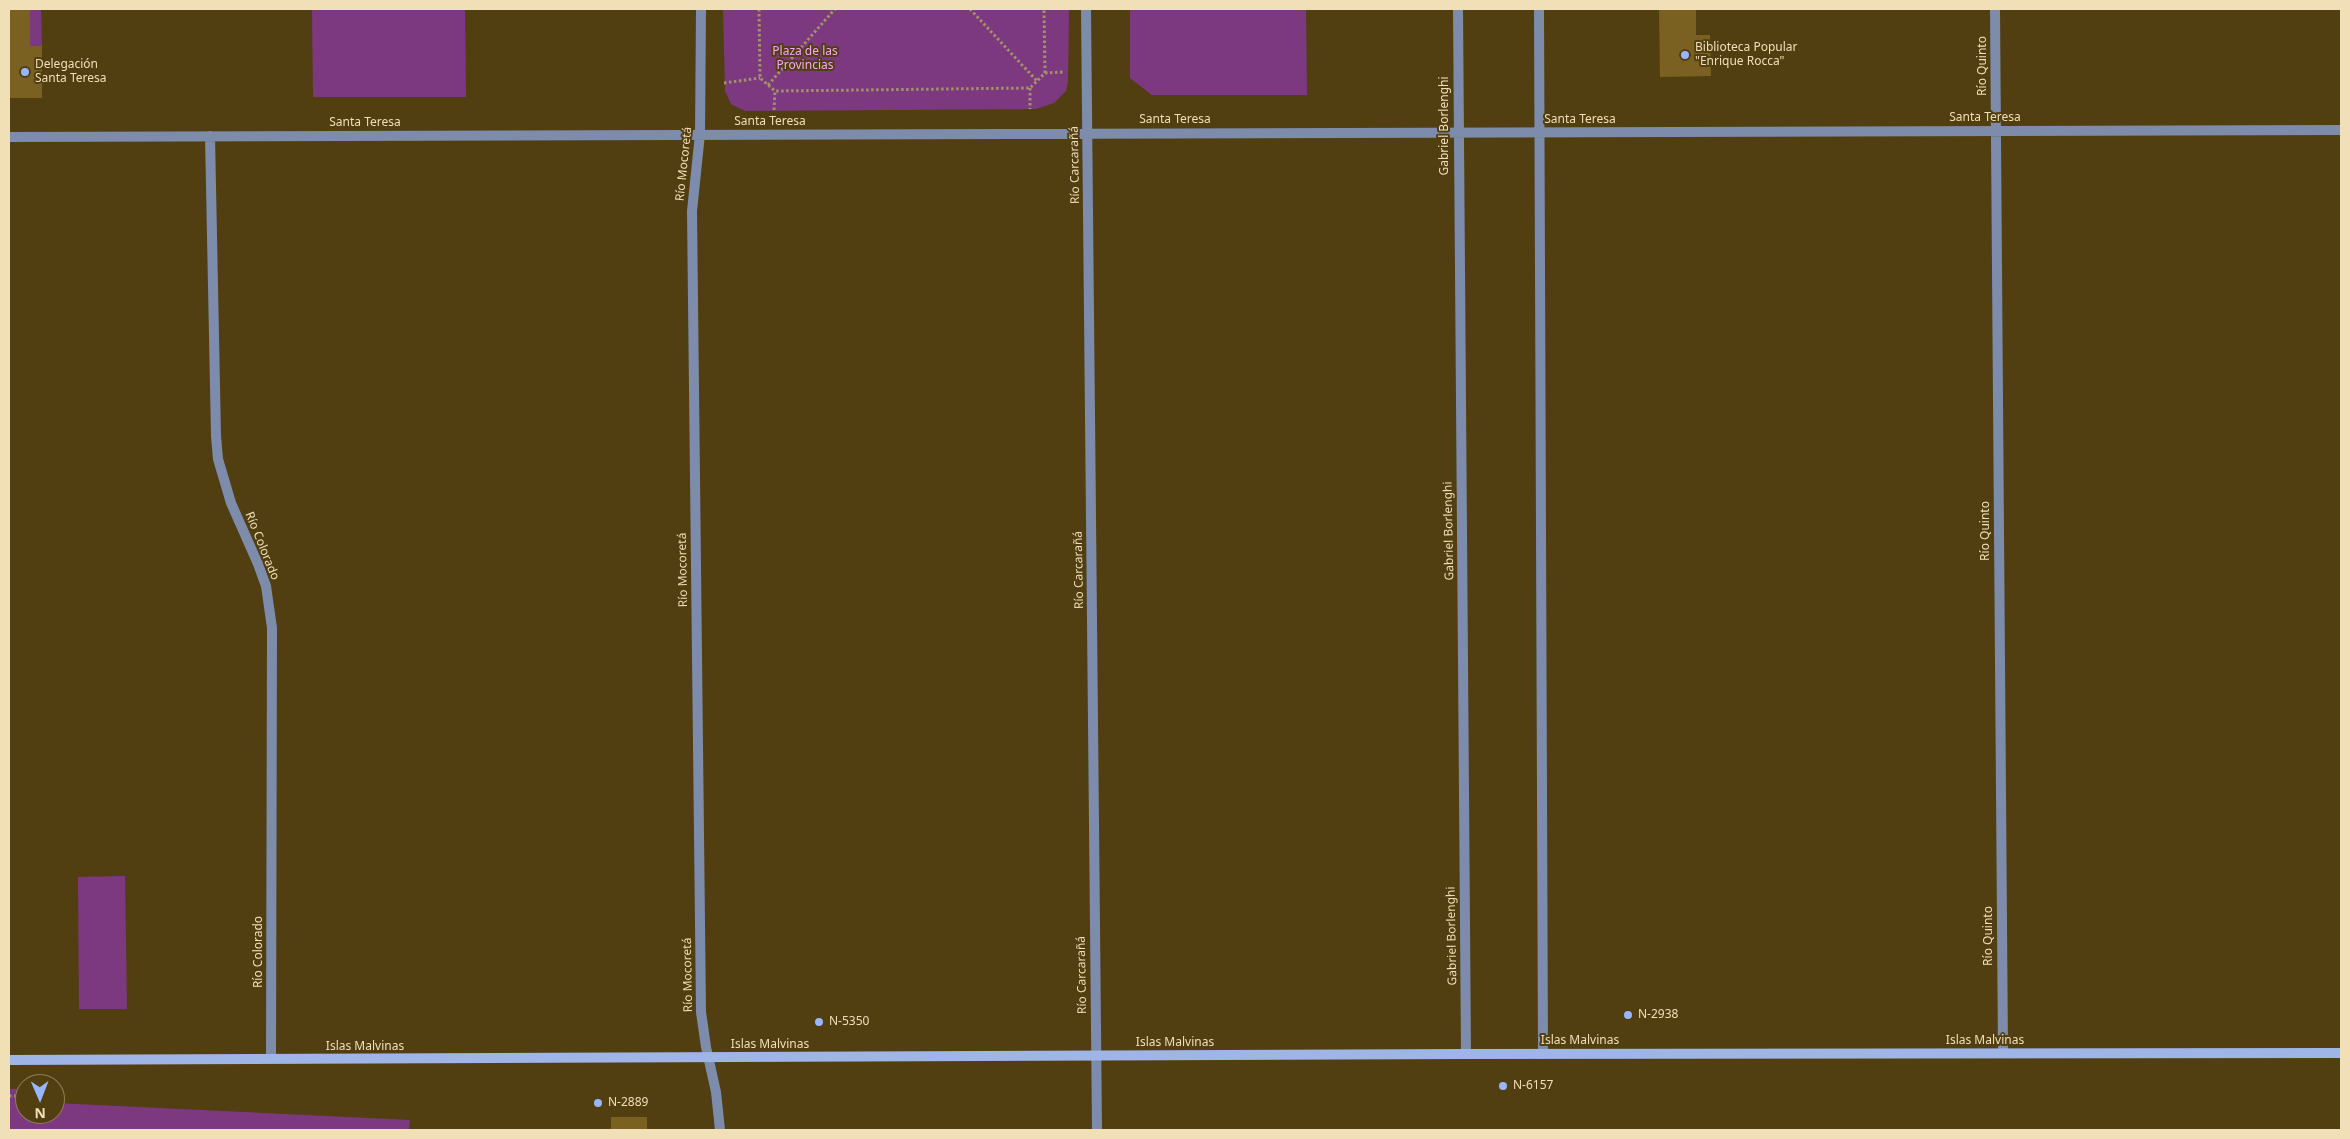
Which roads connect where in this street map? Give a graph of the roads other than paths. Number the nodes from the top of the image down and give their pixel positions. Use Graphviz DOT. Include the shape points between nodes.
graph roads {
  1 [pos="701,9"];
  2 [pos="1086,9"];
  3 [pos="1458,9"];
  4 [pos="1539,9"];
  5 [pos="1995,9"];
  6 [pos="2341,130"];
  7 [pos="1996,131"];
  8 [pos="1457,132"];
  9 [pos="1540,132"];
  10 [pos="1087,133"];
  11 [pos="700,134"];
  12 [pos="210,136"];
  13 [pos="9,137"];
  14 [pos="2002,1053"];
  15 [pos="2341,1053"];
  16 [pos="1466,1054"];
  17 [pos="1543,1054"];
  18 [pos="1096,1055"];
  19 [pos="708,1057"];
  20 [pos="271,1058"];
  21 [pos="9,1060"];
  22 [pos="720,1130"];
  23 [pos="1096,1130"];
  1 -- 11 [label="street, Río Mocoretá"];
  2 -- 10 [label="street, Río Carcarañá"];
  3 -- 8 [label="street, Gabriel Borlenghi"];
  4 -- 9 [label="street"];
  5 -- 7 [label="street, Río Quinto"];
  6 -- 7 [label="street, Santa Teresa"];
  7 -- 9 [label="street, Santa Teresa"];
  7 -- 14 [label="street, Río Quinto"];
  8 -- 9 [label="street, Santa Teresa"];
  8 -- 10 [label="street, Santa Teresa"];
  8 -- 16 [label="street, Gabriel Borlenghi"];
  9 -- 17 [label="street"];
  10 -- 11 [label="street, Santa Teresa"];
  10 -- 18 [label="street, Río Carcarañá"];
  11 -- 12 [label="street, Santa Teresa"];
  11 -- 19 [label="street, Río Mocoretá" via="692,211 701,1012"];
  12 -- 13 [label="street, Santa Teresa"];
  12 -- 20 [label="street, Río Colorado" via="218,459 230,503 266,586 272,628"];
  14 -- 15 [label="main road, Islas Malvinas"];
  14 -- 17 [label="main road, Islas Malvinas"];
  16 -- 17 [label="main road, Islas Malvinas"];
  16 -- 18 [label="main road, Islas Malvinas"];
  18 -- 19 [label="main road, Islas Malvinas"];
  18 -- 23 [label="street, Río Carcarañá"];
  19 -- 20 [label="main road, Islas Malvinas"];
  19 -- 22 [label="street, Río Mocoretá"];
  20 -- 21 [label="main road, Islas Malvinas"];
}
